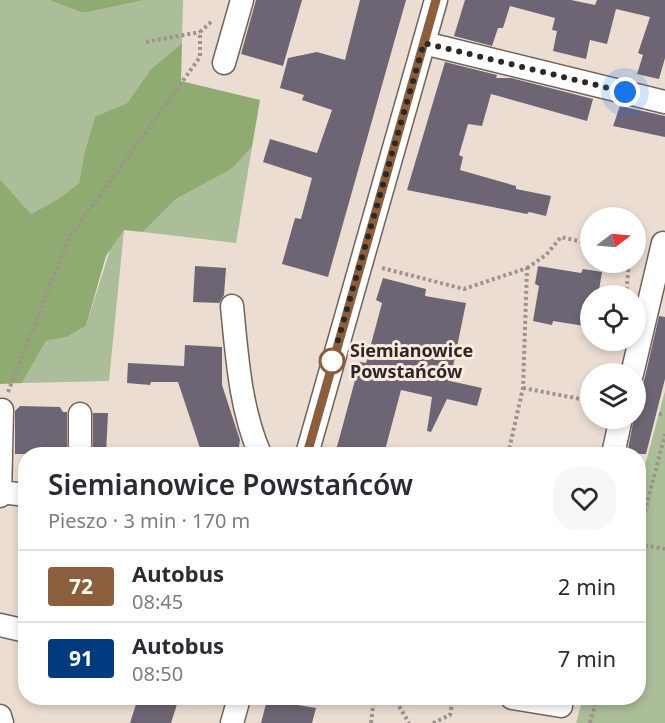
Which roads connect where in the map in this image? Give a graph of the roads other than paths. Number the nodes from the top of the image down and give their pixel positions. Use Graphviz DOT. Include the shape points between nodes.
graph roads {
  1 [pos="436,0"];
  2 [pos="239,9"];
  3 [pos="424,43"];
  4 [pos="224,63"];
  5 [pos="665,102"];
  6 [pos="663,243"];
  7 [pos="232,306"];
  8 [pos="635,363"];
  9 [pos="2,410"];
  10 [pos="80,414"];
  11 [pos="619,429"];
  12 [pos="80,447"];
  13 [pos="258,447"];
  14 [pos="309,447"];
  15 [pos="615,447"];
  16 [pos="0,494"];
  17 [pos="18,495"];
  18 [pos="0,625"];
  19 [pos="18,629"];
  20 [pos="237,705"];
  21 [pos="543,705"];
  22 [pos="560,709"];
  23 [pos="0,716"];
  24 [pos="2,723"];
  25 [pos="232,723"];
  1 -- 3 [label="street"];
  2 -- 4 [label="street"];
  3 -- 5 [label="street"];
  3 -- 14 [label="street"];
  6 -- 8 [label="street"];
  7 -- 13 [label="street" via="238,375"];
  9 -- 16 [label="street"];
  10 -- 12 [label="street"];
  11 -- 15 [label="street"];
  16 -- 17 [label="street"];
  18 -- 19 [label="street"];
  20 -- 25 [label="street"];
  21 -- 22 [label="street"];
  23 -- 24 [label="street"];
}
